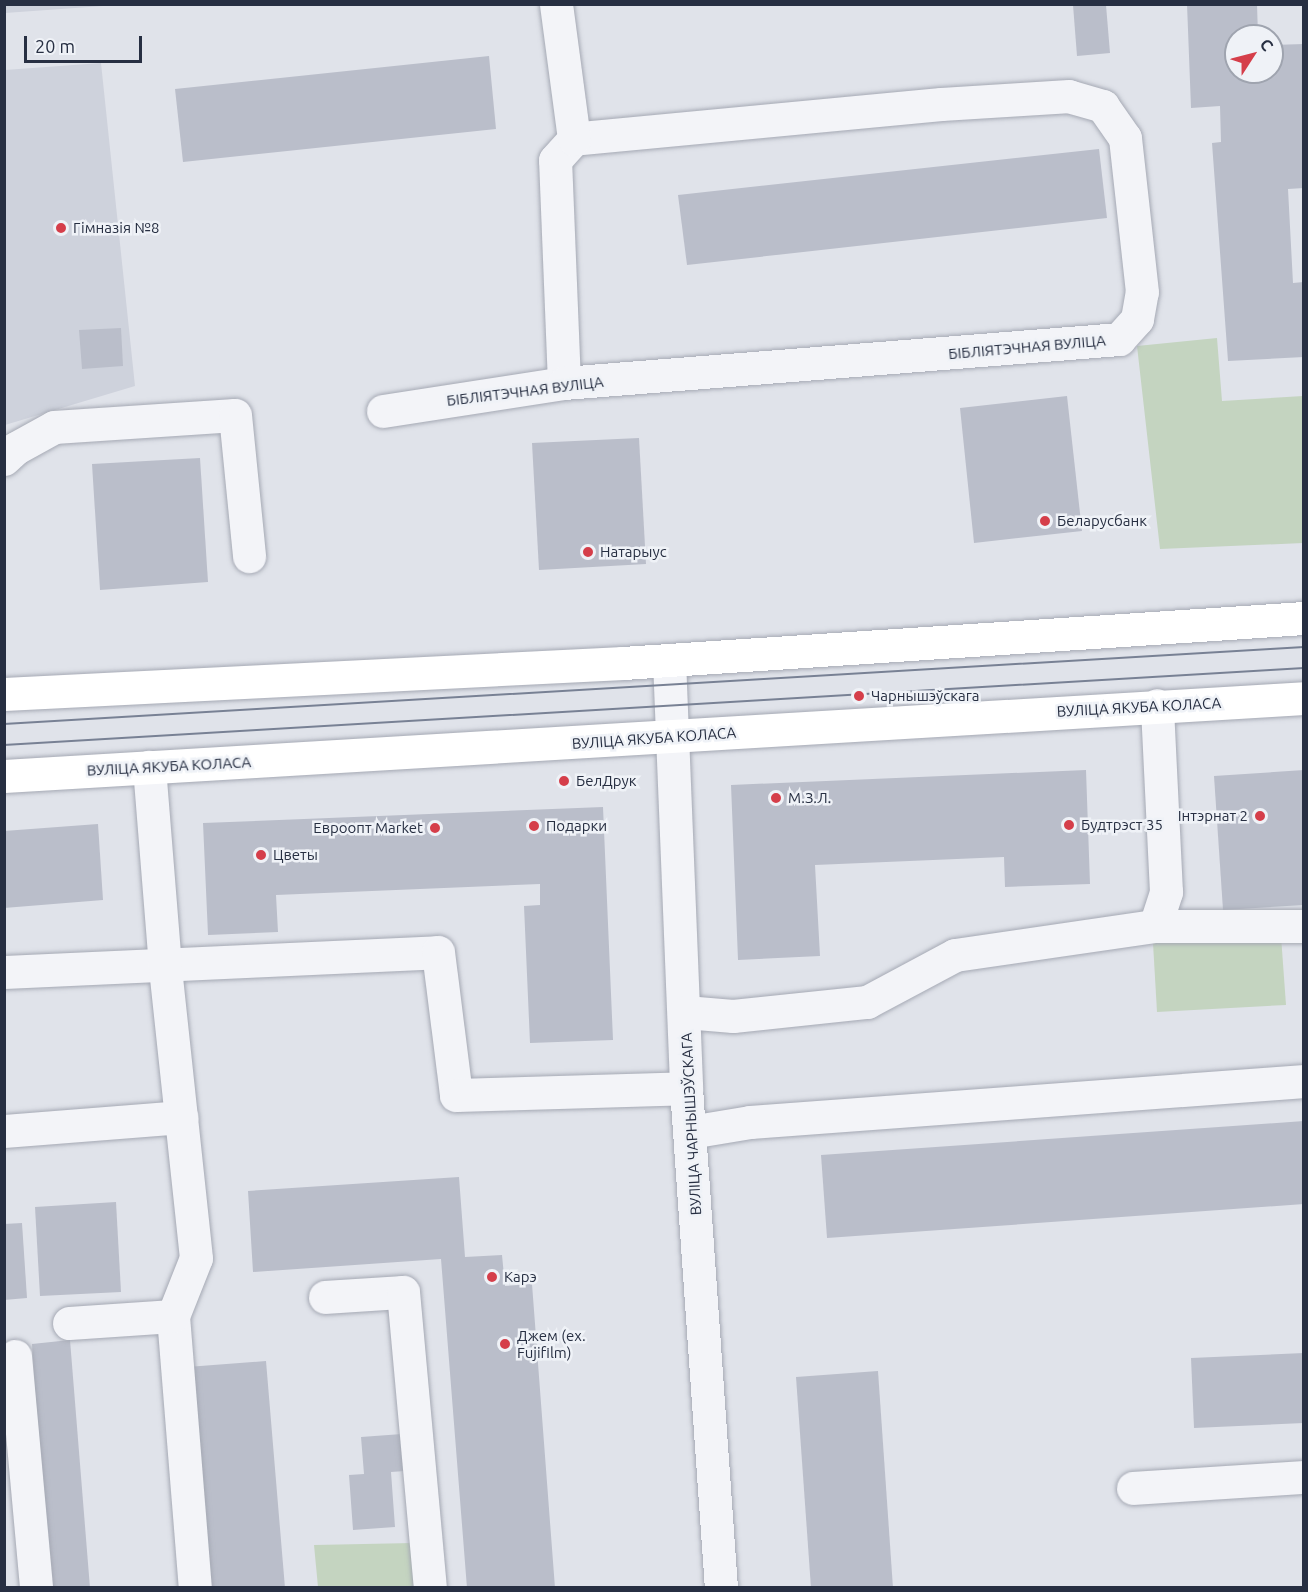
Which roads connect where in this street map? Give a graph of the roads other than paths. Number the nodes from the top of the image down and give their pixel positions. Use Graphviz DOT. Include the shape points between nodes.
graph roads {
  1 [pos="555,4"];
  2 [pos="574,139"];
  3 [pos="564,383"];
  4 [pos="383,411"];
  5 [pos="4,459"];
  6 [pos="249,556"];
  7 [pos="1304,618"];
  8 [pos="669,660"];
  9 [pos="4,694"];
  10 [pos="1304,698"];
  11 [pos="1157,705"];
  12 [pos="672,738"];
  13 [pos="149,767"];
  14 [pos="4,776"];
  15 [pos="1155,926"];
  16 [pos="1304,926"];
  17 [pos="165,966"];
  18 [pos="4,972"];
  19 [pos="685,1012"];
  20 [pos="1304,1081"];
  21 [pos="686,1088"];
  22 [pos="181,1117"];
  23 [pos="4,1131"];
  24 [pos="690,1132"];
  25 [pos="325,1297"];
  26 [pos="173,1316"];
  27 [pos="69,1323"];
  28 [pos="15,1356"];
  29 [pos="1304,1477"];
  30 [pos="1133,1488"];
  31 [pos="36,1587"];
  32 [pos="195,1587"];
  33 [pos="430,1587"];
  34 [pos="721,1587"];
  1 -- 2 [label="street"];
  2 -- 3 [label="street" via="555,160"];
  2 -- 3 [label="street, БІБЛІЯТЭЧНАЯ ВУЛІЦА" via="941,104 1070,96 1103,106 1125,138 1142,292 1137,318 1119,339"];
  3 -- 4 [label="street, БІБЛІЯТЭЧНАЯ ВУЛІЦА"];
  5 -- 6 [label="street" via="54,427 235,415"];
  7 -- 8 [label="main road"];
  8 -- 9 [label="main road"];
  8 -- 12 [label="street, ВУЛІЦА ЧАРНЫШЭЎСКАГА"];
  10 -- 11 [label="main road, ВУЛІЦА ЯКУБА КОЛАСА"];
  11 -- 12 [label="main road, ВУЛІЦА ЯКУБА КОЛАСА"];
  11 -- 15 [label="street" via="1166,892"];
  12 -- 13 [label="main road, ВУЛІЦА ЯКУБА КОЛАСА"];
  12 -- 19 [label="street, ВУЛІЦА ЧАРНЫШЭЎСКАГА"];
  13 -- 14 [label="main road, ВУЛІЦА ЯКУБА КОЛАСА"];
  13 -- 17 [label="street"];
  15 -- 16 [label="street"];
  15 -- 19 [label="street" via="955,955 867,1002 733,1016"];
  17 -- 18 [label="street"];
  17 -- 21 [label="street" via="438,952 456,1095"];
  17 -- 22 [label="street"];
  19 -- 21 [label="street, ВУЛІЦА ЧАРНЫШЭЎСКАГА"];
  20 -- 24 [label="street" via="750,1122"];
  21 -- 24 [label="street, ВУЛІЦА ЧАРНЫШЭЎСКАГА"];
  22 -- 23 [label="street"];
  22 -- 26 [label="street" via="196,1258"];
  24 -- 34 [label="street, ВУЛІЦА ЧАРНЫШЭЎСКАГА"];
  25 -- 33 [label="street" via="403,1292"];
  26 -- 27 [label="street"];
  26 -- 32 [label="street"];
  28 -- 31 [label="street"];
  29 -- 30 [label="street"];
}
